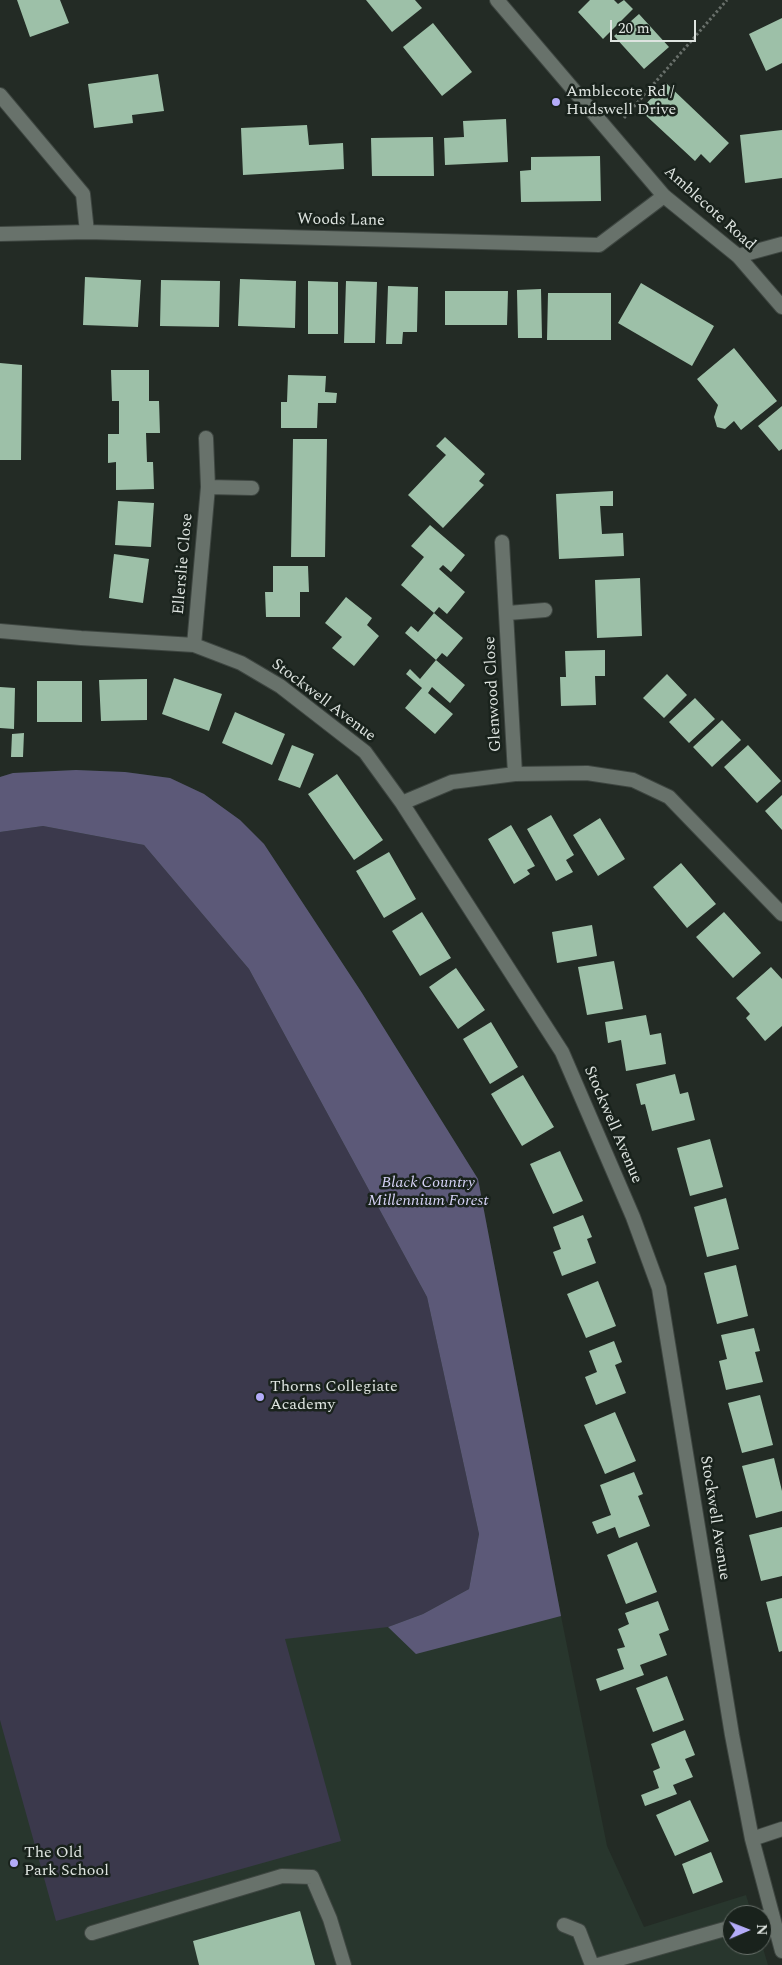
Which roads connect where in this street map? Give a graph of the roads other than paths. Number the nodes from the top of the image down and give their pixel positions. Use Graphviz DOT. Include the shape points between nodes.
graph roads {
  1 [pos="497,0"];
  2 [pos="0,95"];
  3 [pos="664,196"];
  4 [pos="87,232"];
  5 [pos="0,234"];
  6 [pos="782,244"];
  7 [pos="738,256"];
  8 [pos="782,307"];
  9 [pos="206,438"];
  10 [pos="208,487"];
  11 [pos="252,488"];
  12 [pos="502,542"];
  13 [pos="545,610"];
  14 [pos="508,613"];
  15 [pos="0,631"];
  16 [pos="194,645"];
  17 [pos="515,774"];
  18 [pos="402,803"];
  19 [pos="782,914"];
  20 [pos="782,1829"];
  21 [pos="752,1839"];
  22 [pos="765,1905"];
  23 [pos="564,1925"];
  24 [pos="772,1928"];
  25 [pos="722,1930"];
  26 [pos="92,1933"];
  27 [pos="782,1951"];
  28 [pos="344,1965"];
  29 [pos="592,1965"];
  30 [pos="598,1965"];
  1 -- 3 [label="street, Amblecote Road"];
  2 -- 4 [label="street" via="83,194"];
  3 -- 4 [label="street, Woods Lane" via="599,245"];
  3 -- 7 [label="street, Amblecote Road"];
  4 -- 5 [label="street, Woods Lane"];
  6 -- 7 [label="street"];
  7 -- 8 [label="street, Amblecote Road"];
  9 -- 10 [label="street, Ellerslie Close"];
  10 -- 11 [label="street"];
  10 -- 16 [label="street, Ellerslie Close"];
  12 -- 14 [label="street, Glenwood Close"];
  13 -- 14 [label="street, Glenwood Close"];
  14 -- 17 [label="street, Glenwood Close"];
  15 -- 16 [label="street, Stockwell Avenue"];
  16 -- 18 [label="street, Stockwell Avenue" via="241,663 280,686 365,752"];
  17 -- 18 [label="street" via="452,782"];
  17 -- 19 [label="street" via="587,773 633,780 669,798"];
  18 -- 21 [label="street, Stockwell Avenue" via="562,1052 633,1217 659,1288"];
  20 -- 21 [label="street"];
  21 -- 22 [label="street, Stockwell Avenue"];
  23 -- 29 [label="street" via="579,1930"];
  24 -- 27 [label="street, Stockwell Avenue"];
  25 -- 30 [label="street"];
  26 -- 28 [label="street" via="282,1876 312,1877 330,1919"];
}
